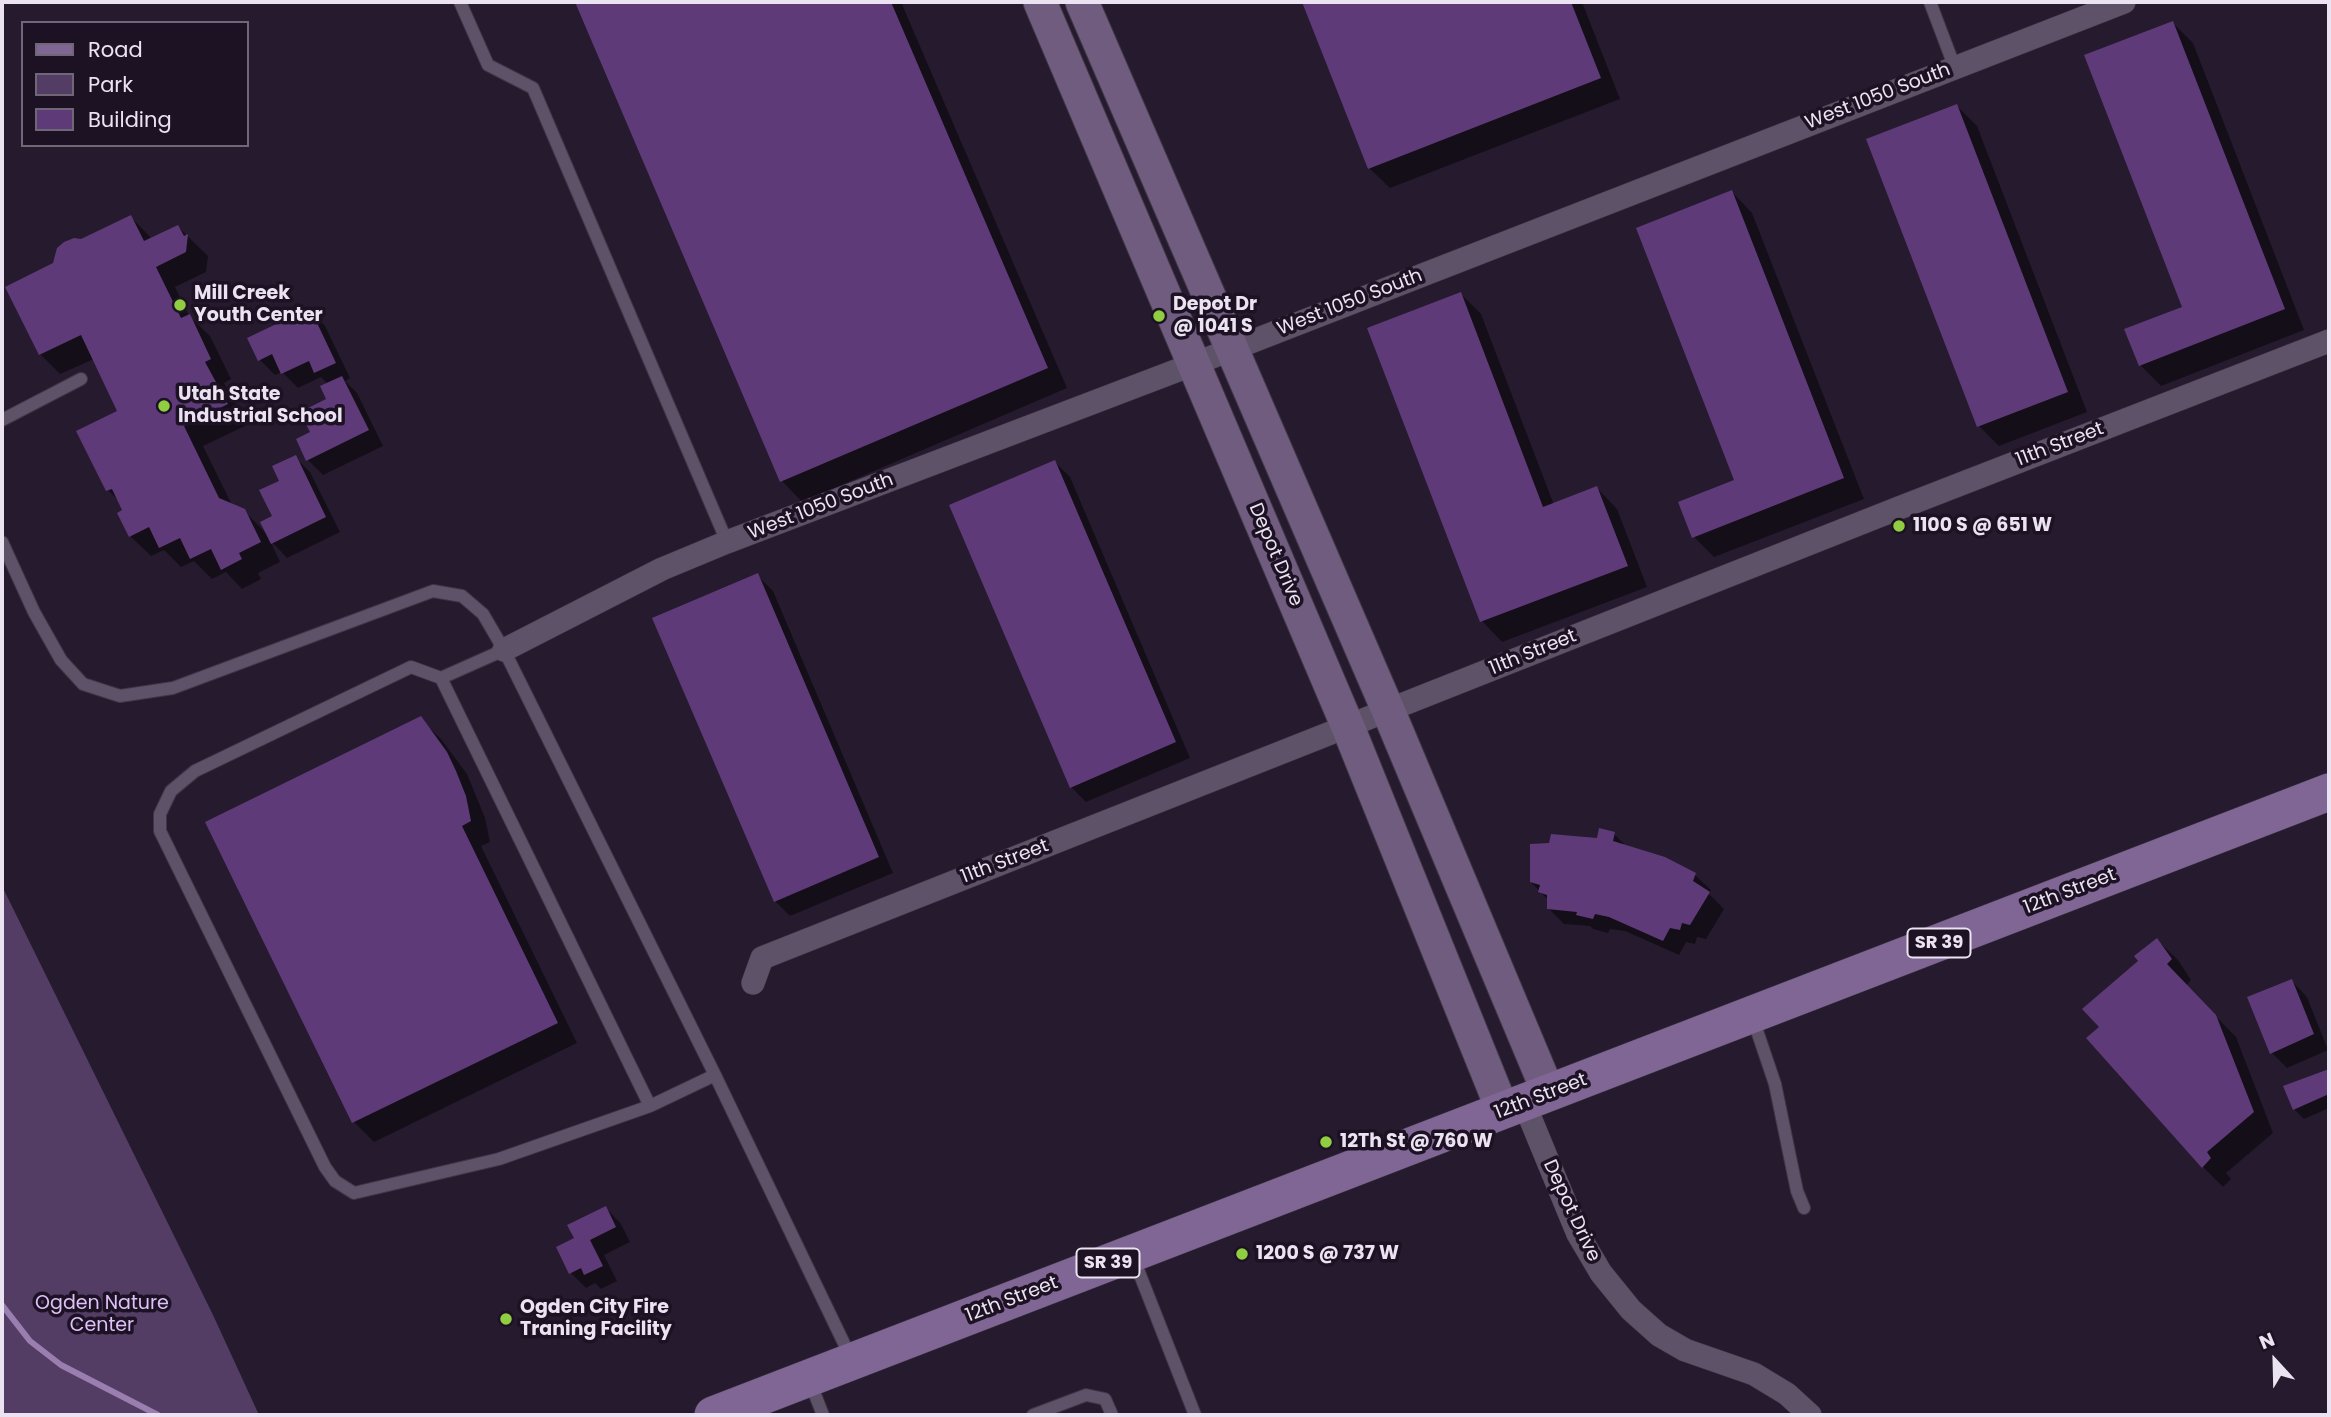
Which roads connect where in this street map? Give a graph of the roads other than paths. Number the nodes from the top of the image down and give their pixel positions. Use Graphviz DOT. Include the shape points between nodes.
graph roads {
  1 [pos="460,2"];
  2 [pos="1040,2"];
  3 [pos="1082,2"];
  4 [pos="1930,2"];
  5 [pos="2124,2"];
  6 [pos="1955,68"];
  7 [pos="2329,341"];
  8 [pos="1232,349"];
  9 [pos="1194,364"];
  10 [pos="82,379"];
  11 [pos="2,420"];
  12 [pos="2,542"];
  13 [pos="727,542"];
  14 [pos="504,650"];
  15 [pos="441,678"];
  16 [pos="1388,710"];
  17 [pos="1348,727"];
  18 [pos="2329,792"];
  19 [pos="753,983"];
  20 [pos="1752,1016"];
  21 [pos="715,1075"];
  22 [pos="1525,1103"];
  23 [pos="650,1106"];
  24 [pos="1804,1208"];
  25 [pos="1132,1254"];
  26 [pos="852,1362"];
  27 [pos="808,1379"];
  28 [pos="713,1415"];
  29 [pos="823,1415"];
  30 [pos="1033,1415"];
  31 [pos="1112,1415"];
  32 [pos="1195,1415"];
  33 [pos="1810,1415"];
  1 -- 13 [label="lane" via="488,65 533,88"];
  2 -- 9 [label="main road, Depot Drive"];
  3 -- 8 [label="main road, Depot Drive"];
  4 -- 6 [label="lane"];
  5 -- 6 [label="street, West 1050 South"];
  6 -- 8 [label="street, West 1050 South"];
  7 -- 16 [label="street, 11th Street"];
  8 -- 9 [label="street, West 1050 South"];
  8 -- 16 [label="main road, Depot Drive"];
  9 -- 13 [label="street, West 1050 South"];
  9 -- 17 [label="main road, Depot Drive"];
  10 -- 11 [label="lane"];
  12 -- 14 [label="lane" via="61,660 83,684 120,696 173,688 433,591 462,596 483,614"];
  13 -- 14 [label="street, West 1050 South" via="662,569"];
  14 -- 15 [label="lane"];
  14 -- 21 [label="lane"];
  15 -- 23 [label="lane"];
  15 -- 23 [label="lane" via="411,667 195,771 171,791 160,814 160,831 325,1167 335,1181 354,1193 499,1159"];
  16 -- 17 [label="street, 11th Street"];
  16 -- 22 [label="main road, Depot Drive"];
  17 -- 19 [label="street, 11th Street" via="762,958"];
  17 -- 22 [label="main road, Depot Drive"];
  18 -- 20 [label="main road, 12th Street / SR 39"];
  20 -- 22 [label="main road, 12th Street / SR 39"];
  20 -- 24 [label="lane" via="1775,1084"];
  21 -- 23 [label="lane"];
  21 -- 26 [label="lane"];
  22 -- 25 [label="main road, 12th Street / SR 39"];
  22 -- 33 [label="street, Depot Drive" via="1578,1234 1630,1310 1658,1335 1685,1350 1754,1374"];
  25 -- 26 [label="main road, 12th Street / SR 39"];
  25 -- 32 [label="lane"];
  26 -- 27 [label="main road, 12th Street / SR 39"];
  27 -- 28 [label="main road, 12th Street / SR 39"];
  27 -- 29 [label="lane"];
  30 -- 31 [label="lane" via="1086,1395 1105,1399"];
}
